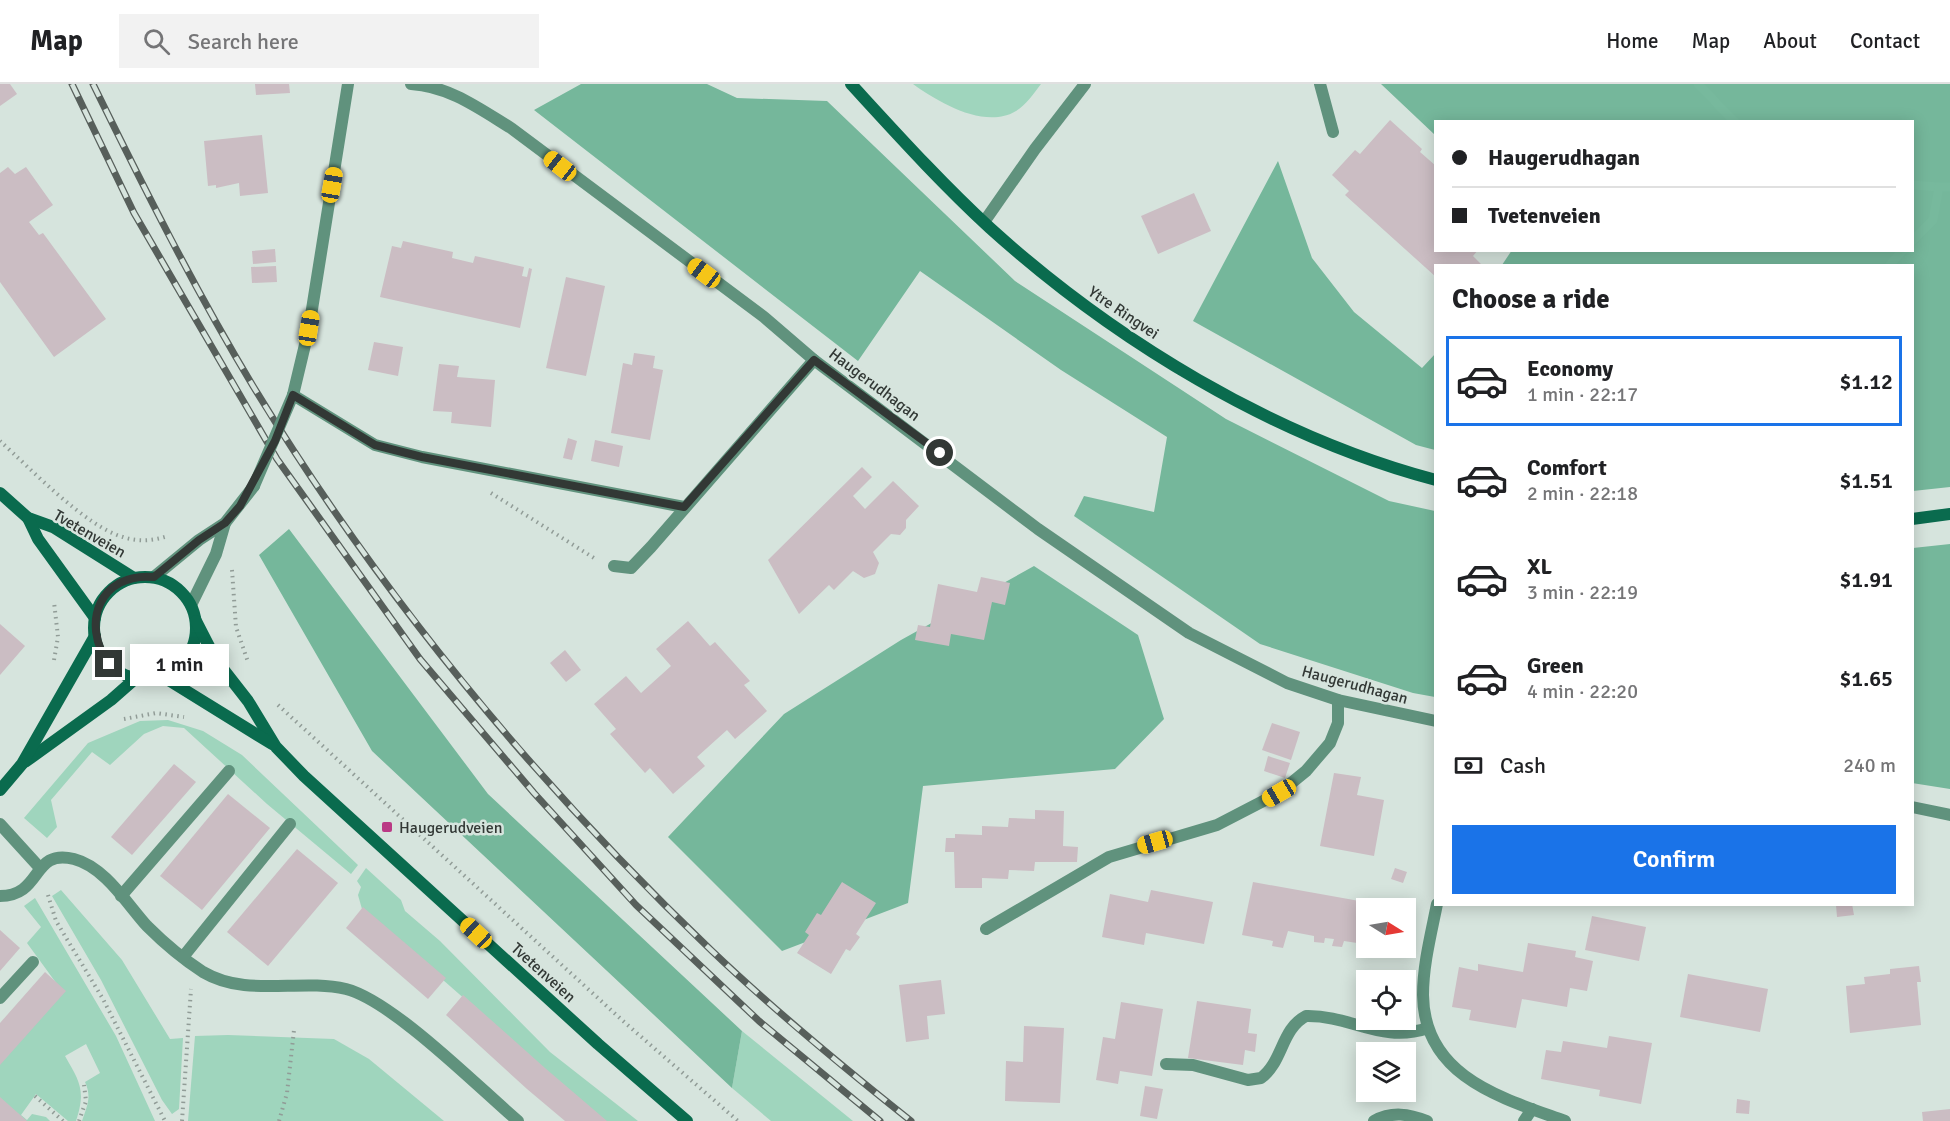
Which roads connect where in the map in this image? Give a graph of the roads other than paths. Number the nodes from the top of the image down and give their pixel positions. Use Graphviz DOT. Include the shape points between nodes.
graph roads {
  1 [pos="348,84"];
  2 [pos="411,84"];
  3 [pos="852,84"];
  4 [pos="1085,84"];
  5 [pos="1320,84"];
  6 [pos="1333,132"];
  7 [pos="984,222"];
  8 [pos="814,360"];
  9 [pos="293,395"];
  10 [pos="1434,479"];
  11 [pos="0,493"];
  12 [pos="684,507"];
  13 [pos="1950,514"];
  14 [pos="28,518"];
  15 [pos="1914,519"];
  16 [pos="225,523"];
  17 [pos="614,566"];
  18 [pos="154,577"];
  19 [pos="134,578"];
  20 [pos="191,605"];
  21 [pos="95,618"];
  22 [pos="196,621"];
  23 [pos="95,636"];
  24 [pos="162,676"];
  25 [pos="136,678"];
  26 [pos="1338,700"];
  27 [pos="1434,721"];
  28 [pos="276,747"];
  29 [pos="22,764"];
  30 [pos="229,771"];
  31 [pos="0,790"];
  32 [pos="1914,807"];
  33 [pos="1950,814"];
  34 [pos="0,824"];
  35 [pos="290,824"];
  36 [pos="40,868"];
  37 [pos="0,896"];
  38 [pos="121,896"];
  39 [pos="1437,906"];
  40 [pos="986,929"];
  41 [pos="188,960"];
  42 [pos="33,962"];
  43 [pos="0,998"];
  44 [pos="1428,1028"];
  45 [pos="1166,1064"];
  46 [pos="1532,1109"];
  47 [pos="518,1121"];
  48 [pos="687,1121"];
  49 [pos="1374,1121"];
  50 [pos="1427,1121"];
  51 [pos="1524,1121"];
  52 [pos="1565,1121"];
  1 -- 9 [label="street" via="309,328"];
  2 -- 8 [label="street, Haugerudhagan" via="446,91 512,128 764,317"];
  3 -- 7 [label="main road, Ytre Ringvei"];
  4 -- 7 [label="street"];
  5 -- 6 [label="street"];
  7 -- 10 [label="main road, Ytre Ringvei" via="1073,297 1190,375 1333,445"];
  8 -- 12 [label="street"];
  8 -- 26 [label="street, Haugerudhagan" via="1038,529 1189,633 1287,683"];
  9 -- 12 [label="street" via="375,445"];
  9 -- 16 [label="street, bridge" via="254,486"];
  11 -- 14 [label="main road, Tvetenveien"];
  12 -- 17 [label="street" via="631,568"];
  13 -- 15 [label="main road"];
  14 -- 19 [label="main road, Tvetenveien" via="53,527"];
  14 -- 21 [label="main road, Tvetenveien" via="38,539"];
  16 -- 18 [label="street"];
  16 -- 20 [label="street" via="216,554"];
  18 -- 19 [label="main road, Tvetenveien"];
  18 -- 20 [label="main road, Tvetenveien" via="176,586"];
  19 -- 21 [label="main road, Tvetenveien" via="112,588"];
  20 -- 22 [label="main road, Tvetenveien"];
  21 -- 23 [label="main road, Tvetenveien"];
  22 -- 24 [label="main road, Tvetenveien" via="192,649 175,670"];
  22 -- 28 [label="main road, Tvetenveien" via="216,660 248,701"];
  23 -- 25 [label="main road, Tvetenveien" via="109,664"];
  23 -- 29 [label="main road"];
  24 -- 25 [label="main road"];
  24 -- 28 [label="main road, Tvetenveien"];
  25 -- 29 [label="main road"];
  26 -- 27 [label="street, Haugerudhagan"];
  26 -- 40 [label="street" via="1338,723 1330,743 1306,771 1279,793 1217,825 1109,856"];
  28 -- 48 [label="main road, Tvetenveien" via="519,973"];
  29 -- 31 [label="main road"];
  30 -- 38 [label="street"];
  32 -- 33 [label="street"];
  34 -- 36 [label="street"];
  35 -- 41 [label="street"];
  36 -- 37 [label="street" via="31,883 15,896"];
  36 -- 38 [label="street" via="50,860 74,859 93,868"];
  38 -- 41 [label="street" via="148,927"];
  39 -- 44 [label="street" via="1423,996"];
  41 -- 47 [label="street" via="212,976 238,984 332,987 367,998 413,1030"];
  42 -- 43 [label="street"];
  44 -- 45 [label="street" via="1409,1035 1395,1034 1336,1019 1306,1016 1292,1027 1276,1061 1261,1078 1248,1080 1193,1065"];
  44 -- 46 [label="street" via="1456,1071 1501,1098"];
  46 -- 51 [label="street"];
  46 -- 52 [label="street"];
  49 -- 50 [label="street" via="1400,1114"];
}
